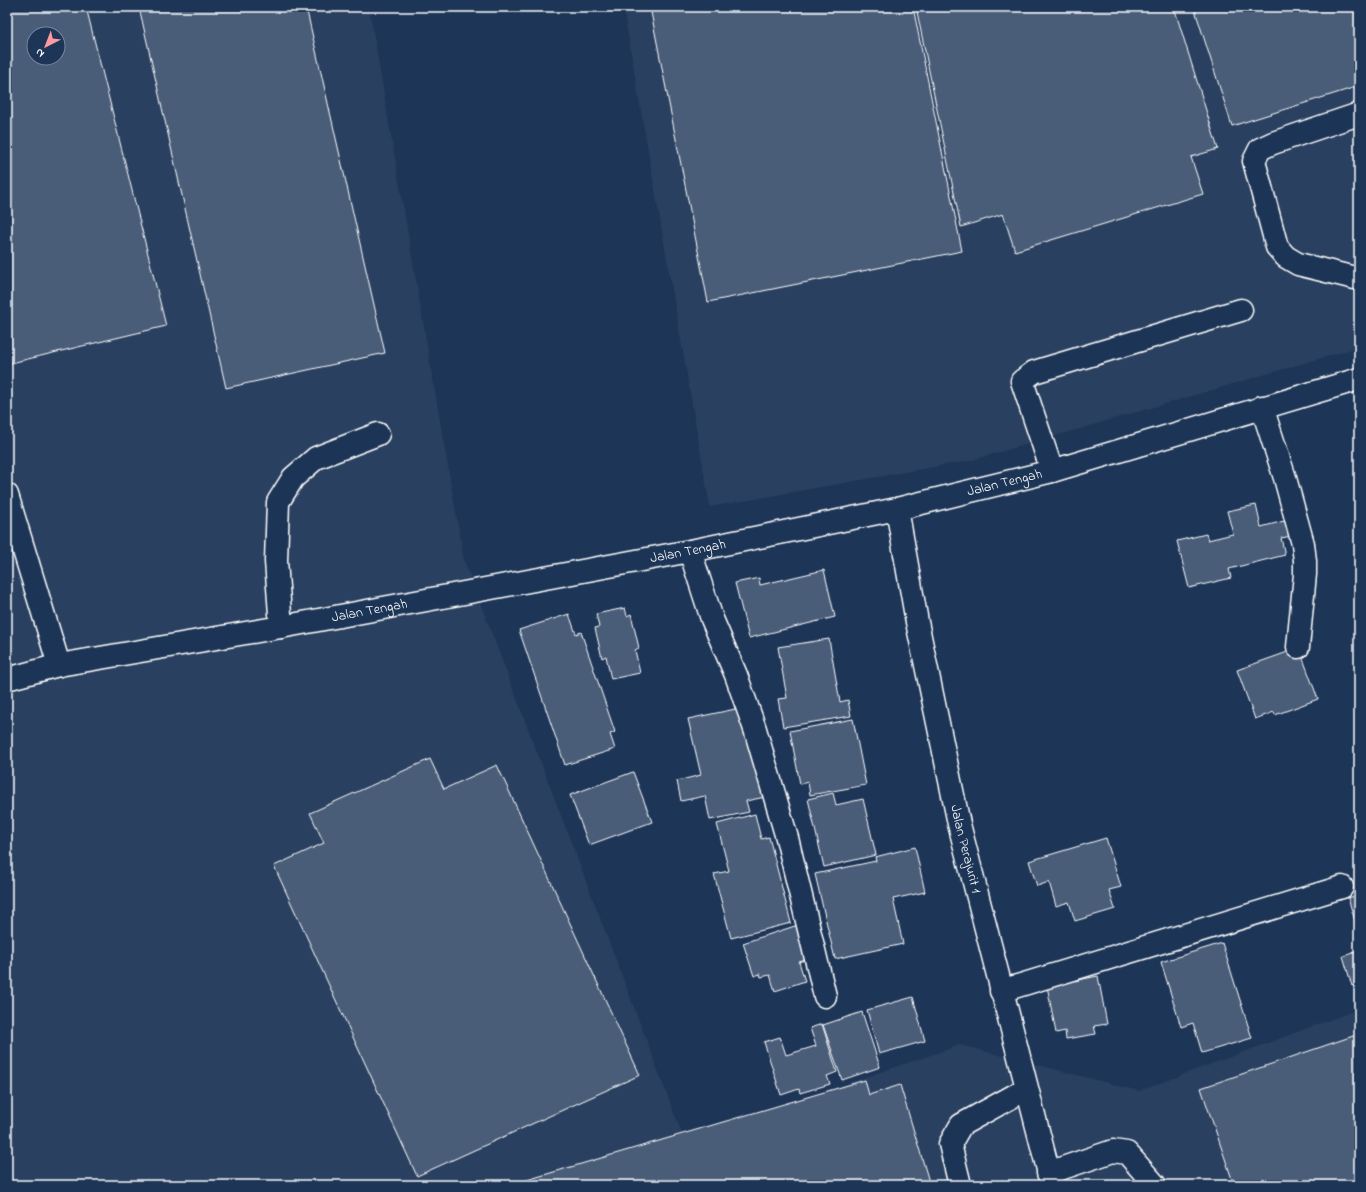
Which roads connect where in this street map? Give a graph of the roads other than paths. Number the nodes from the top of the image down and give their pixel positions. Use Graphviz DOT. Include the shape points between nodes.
graph roads {
  1 [pos="1359,114"];
  2 [pos="1359,279"];
  3 [pos="1241,310"];
  4 [pos="1359,379"];
  5 [pos="1262,407"];
  6 [pos="378,434"];
  7 [pos="1052,471"];
  8 [pos="7,495"];
  9 [pos="897,508"];
  10 [pos="690,552"];
  11 [pos="281,627"];
  12 [pos="1298,647"];
  13 [pos="59,665"];
  14 [pos="7,679"];
  15 [pos="1342,887"];
  16 [pos="1001,991"];
  17 [pos="825,996"];
  18 [pos="1026,1089"];
  19 [pos="1050,1179"];
  20 [pos="960,1185"];
  21 [pos="1155,1185"];
  1 -- 2 [label="street" via="1273,142 1260,149 1254,161 1277,247 1286,257 1298,264"];
  3 -- 7 [label="street" via="1034,372 1022,381"];
  4 -- 5 [label="street, Jalan Tengah"];
  5 -- 7 [label="street, Jalan Tengah"];
  5 -- 12 [label="street" via="1303,544 1305,574"];
  6 -- 11 [label="street" via="316,458 293,478 278,502 276,561"];
  7 -- 9 [label="street, Jalan Tengah"];
  8 -- 13 [label="street"];
  9 -- 10 [label="street, Jalan Tengah"];
  9 -- 16 [label="street, Jalan Perajurit 1" via="917,622 956,810"];
  10 -- 11 [label="street, Jalan Tengah"];
  10 -- 17 [label="street" via="712,619 755,729 787,838"];
  11 -- 13 [label="street, Jalan Tengah"];
  13 -- 14 [label="street, Jalan Tengah"];
  15 -- 16 [label="street"];
  16 -- 18 [label="street, Jalan Perajurit 1"];
  18 -- 19 [label="street, Jalan Perajurit 1"];
  18 -- 20 [label="street" via="961,1125 950,1144"];
  19 -- 21 [label="street" via="1113,1151 1127,1153"];
}
